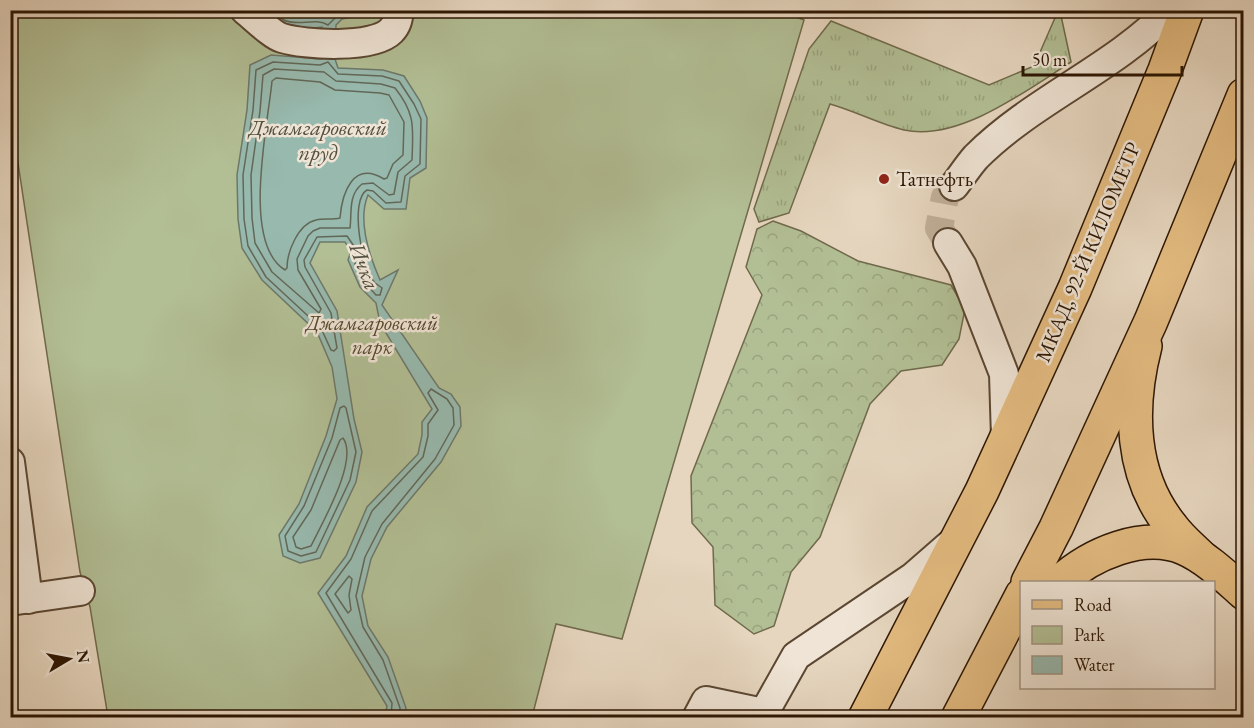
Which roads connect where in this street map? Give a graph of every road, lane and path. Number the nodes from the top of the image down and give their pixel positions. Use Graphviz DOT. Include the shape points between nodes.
graph roads {
  1 [pos="245,10"];
  2 [pos="399,10"];
  3 [pos="1170,10"];
  4 [pos="1187,10"];
  5 [pos="1244,95"];
  6 [pos="954,186"];
  7 [pos="948,243"];
  8 [pos="1151,321"];
  9 [pos="1006,438"];
  10 [pos="10,462"];
  11 [pos="958,537"];
  12 [pos="1222,575"];
  13 [pos="1029,581"];
  14 [pos="1061,581"];
  15 [pos="80,591"];
  16 [pos="1020,599"];
  17 [pos="19,600"];
  18 [pos="1020,634"];
  19 [pos="764,715"];
  20 [pos="697,717"];
  21 [pos="865,717"];
  22 [pos="958,717"];
  1 -- 2 [label="lane" via="281,38 330,43 376,40 390,32 398,21"];
  3 -- 6 [label="lane" via="1150,31 1014,126 976,158"];
  4 -- 9 [label="main road, МКАД, 92-Й КИЛОМЕТР" via="1075,288"];
  5 -- 8 [label="main road"];
  7 -- 9 [label="lane" via="962,266 1004,374"];
  8 -- 12 [label="main road" via="1141,360 1135,412 1142,474 1172,527"];
  8 -- 13 [label="main road"];
  9 -- 11 [label="main road, МКАД, 92-Й КИЛОМЕТР"];
  10 -- 17 [label="lane"];
  11 -- 19 [label="lane" via="913,577 796,656"];
  11 -- 21 [label="main road, МКАД, 92-Й КИЛОМЕТР"];
  12 -- 14 [label="main road" via="1184,548 1142,543 1097,558"];
  15 -- 17 [label="lane"];
  16 -- 22 [label="main road"];
  18 -- 22 [label="main road"];
  19 -- 20 [label="lane" via="706,701"];
}
